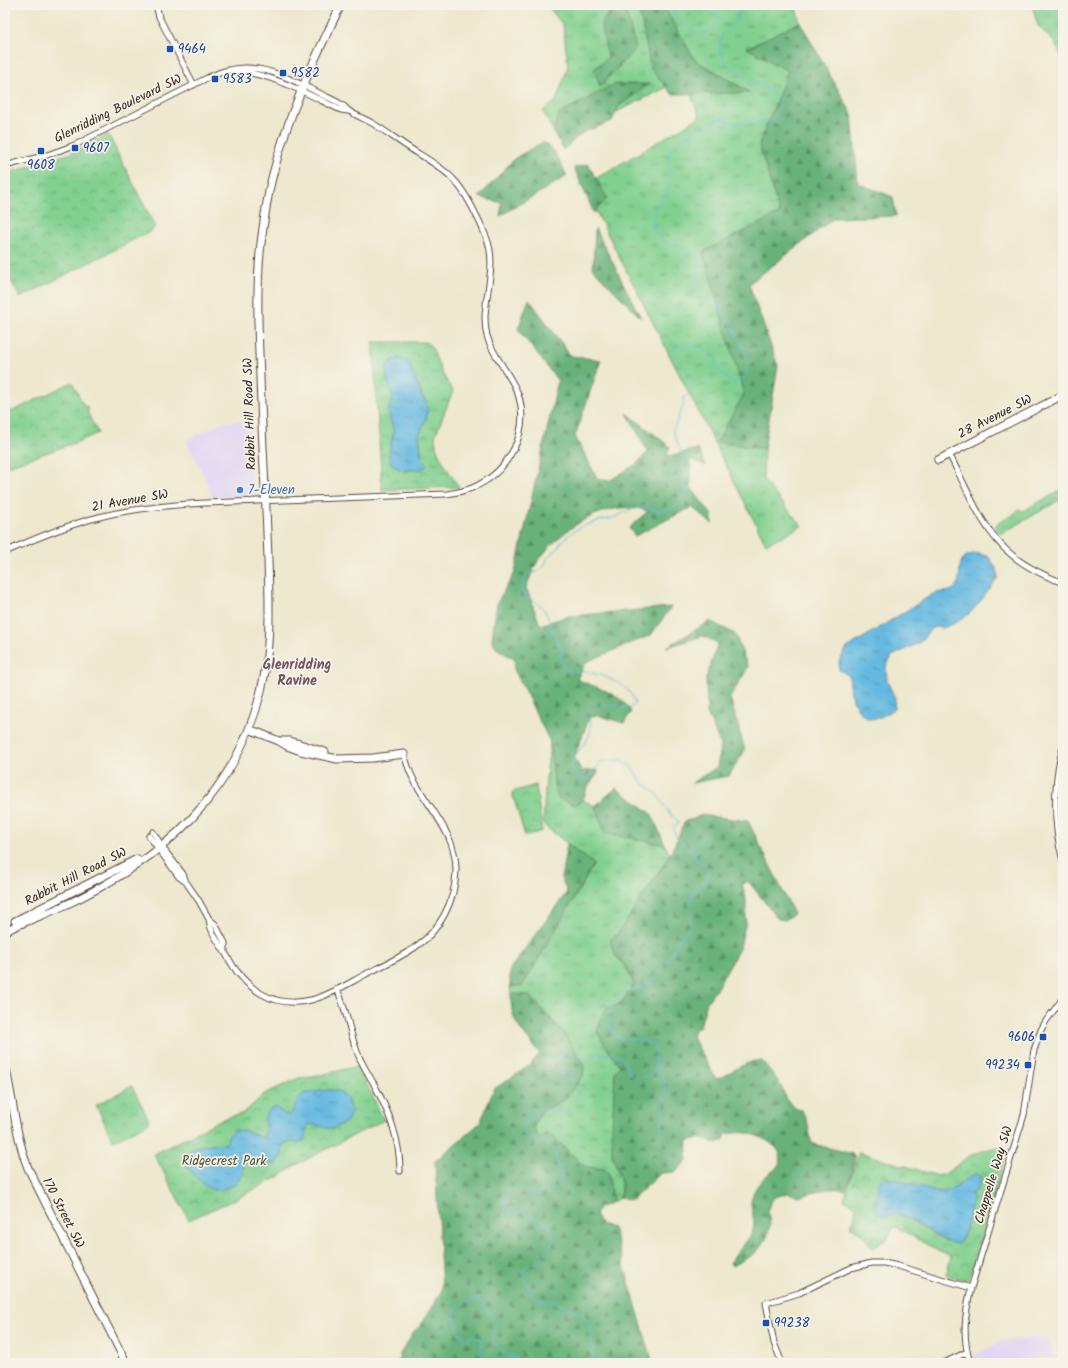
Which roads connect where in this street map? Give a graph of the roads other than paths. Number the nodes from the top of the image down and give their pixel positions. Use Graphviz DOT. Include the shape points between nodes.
graph roads {
  1 [pos="156,5"];
  2 [pos="341,5"];
  3 [pos="194,85"];
  4 [pos="302,89"];
  5 [pos="348,110"];
  6 [pos="5,160"];
  7 [pos="6,166"];
  8 [pos="1063,395"];
  9 [pos="949,454"];
  10 [pos="938,460"];
  11 [pos="266,501"];
  12 [pos="5,552"];
  13 [pos="1063,583"];
  14 [pos="249,729"];
  15 [pos="1063,748"];
  16 [pos="404,754"];
  17 [pos="151,834"];
  18 [pos="160,847"];
  19 [pos="1063,860"];
  20 [pos="111,872"];
  21 [pos="68,904"];
  22 [pos="5,927"];
  23 [pos="337,989"];
  24 [pos="1063,998"];
  25 [pos="5,1064"];
  26 [pos="400,1171"];
  27 [pos="971,1288"];
  28 [pos="967,1352"];
  29 [pos="126,1363"];
  30 [pos="782,1363"];
  31 [pos="944,1363"];
  32 [pos="970,1363"];
  1 -- 3 [label="street"];
  2 -- 4 [label="main road, Rabbit Hill Road SW"];
  3 -- 4 [label="street, Glenridding Boulevard SW" via="217,74 233,71 260,75"];
  3 -- 7 [label="street, Glenridding Boulevard SW" via="75,145"];
  4 -- 5 [label="street, Glenridding Boulevard SW" via="341,110"];
  4 -- 11 [label="main road, Rabbit Hill Road SW" via="273,174 261,243 257,295"];
  5 -- 11 [label="street, 21 Avenue SW" via="439,167 453,178 464,193 489,245 486,330 493,350 520,400 519,435 514,450 502,467 487,480 466,490 447,494"];
  6 -- 7 [label="street"];
  8 -- 9 [label="main road, 28 Avenue SW"];
  9 -- 10 [label="main road, 28 Avenue SW"];
  9 -- 13 [label="street" via="975,505 997,540 1025,565"];
  11 -- 12 [label="street, 21 Avenue SW" via="174,505 126,511 59,529"];
  11 -- 14 [label="main road, Rabbit Hill Road SW" via="268,631 264,676"];
  14 -- 16 [label="main road" via="287,746 314,755 338,759"];
  14 -- 18 [label="main road, Rabbit Hill Road SW" via="231,766 209,798 191,819"];
  15 -- 19 [label="street" via="1056,782 1056,812"];
  16 -- 23 [label="street" via="414,780 445,828 451,842 456,864 452,898 448,911 419,945"];
  17 -- 18 [label="street"];
  18 -- 20 [label="main road, Rabbit Hill Road SW"];
  18 -- 21 [label="main road, Rabbit Hill Road SW" via="109,882"];
  18 -- 23 [label="street" via="179,877 186,882 199,901 219,945 247,984 272,998 288,1002 305,1001"];
  20 -- 21 [label="main road" via="103,880 68,899"];
  20 -- 22 [label="main road, Rabbit Hill Road SW"];
  21 -- 22 [label="main road, Rabbit Hill Road SW"];
  23 -- 26 [label="street" via="358,1053 392,1120 398,1142"];
  24 -- 27 [label="street, Chappelle Way SW" via="1046,1021 1034,1050 1024,1115"];
  25 -- 29 [label="main road, 170 Street SW" via="18,1136 28,1168"];
  27 -- 28 [label="street, Chappelle Way SW" via="964,1334"];
  27 -- 30 [label="street" via="884,1263 851,1268 799,1293 766,1303 774,1343"];
  28 -- 31 [label="street"];
  28 -- 32 [label="street, Chappelle Way SW"];
}
